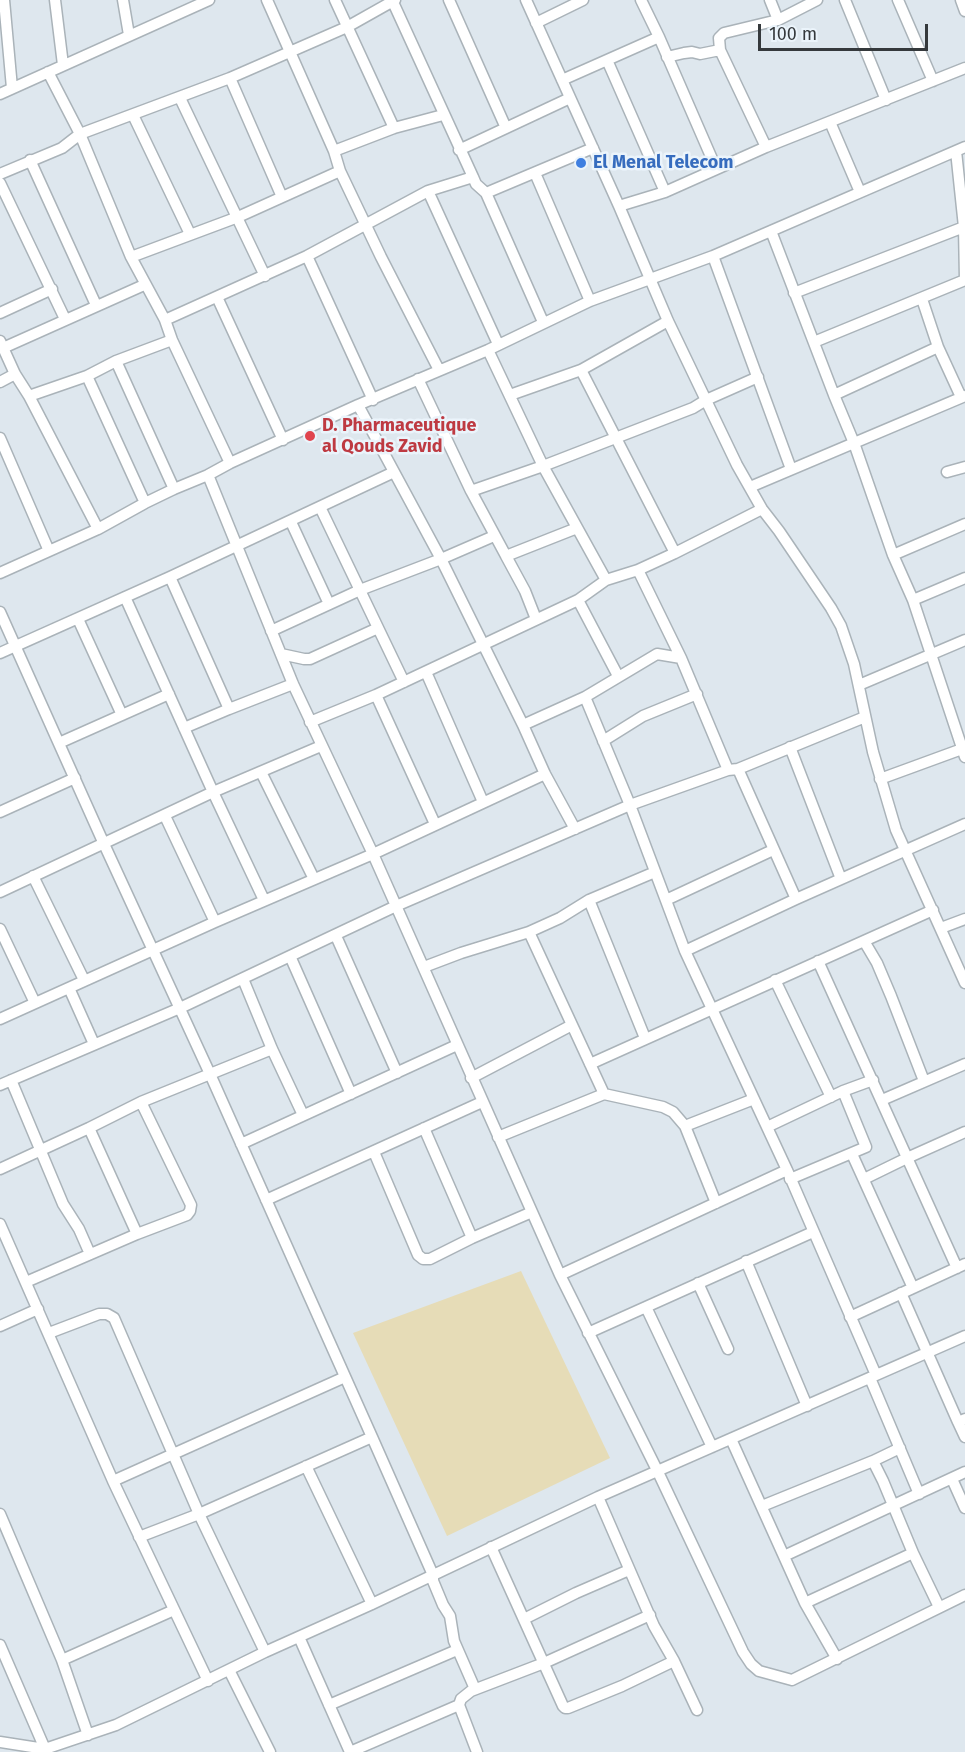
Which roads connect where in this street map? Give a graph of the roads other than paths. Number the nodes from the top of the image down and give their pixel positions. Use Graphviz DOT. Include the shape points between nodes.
graph roads {
  1 [pos="4,0"];
  2 [pos="55,0"];
  3 [pos="123,0"];
  4 [pos="209,0"];
  5 [pos="267,0"];
  6 [pos="335,0"];
  7 [pos="393,0"];
  8 [pos="449,0"];
  9 [pos="526,0"];
  10 [pos="582,0"];
  11 [pos="655,0"];
  12 [pos="770,0"];
  13 [pos="817,0"];
  14 [pos="845,0"];
  15 [pos="898,0"];
  16 [pos="961,0"];
  17 [pos="642,2"];
  18 [pos="965,11"];
  19 [pos="778,20"];
  20 [pos="536,22"];
  21 [pos="347,27"];
  22 [pos="129,35"];
  23 [pos="659,38"];
  24 [pos="720,50"];
  25 [pos="290,52"];
  26 [pos="667,57"];
  27 [pos="607,60"];
  28 [pos="63,66"];
  29 [pos="965,68"];
  30 [pos="48,72"];
  31 [pos="230,78"];
  32 [pos="562,80"];
  33 [pos="933,81"];
  34 [pos="12,88"];
  35 [pos="0,94"];
  36 [pos="180,98"];
  37 [pos="570,98"];
  38 [pos="886,100"];
  39 [pos="133,114"];
  40 [pos="443,115"];
  41 [pos="830,122"];
  42 [pos="394,128"];
  43 [pos="506,128"];
  44 [pos="80,134"];
  45 [pos="766,147"];
  46 [pos="593,148"];
  47 [pos="960,149"];
  48 [pos="459,150"];
  49 [pos="334,151"];
  50 [pos="30,160"];
  51 [pos="716,168"];
  52 [pos="340,171"];
  53 [pos="535,173"];
  54 [pos="0,174"];
  55 [pos="473,177"];
  56 [pos="0,183"];
  57 [pos="428,191"];
  58 [pos="664,192"];
  59 [pos="860,192"];
  60 [pos="486,193"];
  61 [pos="282,197"];
  62 [pos="619,206"];
  63 [pos="238,218"];
  64 [pos="366,224"];
  65 [pos="964,227"];
  66 [pos="771,231"];
  67 [pos="190,234"];
  68 [pos="307,256"];
  69 [pos="713,256"];
  70 [pos="130,257"];
  71 [pos="265,276"];
  72 [pos="649,278"];
  73 [pos="144,285"];
  74 [pos="52,289"];
  75 [pos="794,293"];
  76 [pos="217,297"];
  77 [pos="922,299"];
  78 [pos="590,301"];
  79 [pos="96,305"];
  80 [pos="1,311"];
  81 [pos="65,319"];
  82 [pos="165,320"];
  83 [pos="668,321"];
  84 [pos="543,322"];
  85 [pos="172,340"];
  86 [pos="814,342"];
  87 [pos="2,344"];
  88 [pos="498,344"];
  89 [pos="938,347"];
  90 [pos="488,350"];
  91 [pos="116,361"];
  92 [pos="440,370"];
  93 [pos="581,370"];
  94 [pos="15,374"];
  95 [pos="87,376"];
  96 [pos="758,377"];
  97 [pos="418,379"];
  98 [pos="0,382"];
  99 [pos="510,395"];
  100 [pos="834,395"];
  101 [pos="29,396"];
  102 [pos="963,397"];
  103 [pos="373,400"];
  104 [pos="706,400"];
  105 [pos="358,405"];
  106 [pos="615,437"];
  107 [pos="0,438"];
  108 [pos="283,440"];
  109 [pos="854,443"];
  110 [pos="230,463"];
  111 [pos="543,466"];
  112 [pos="965,467"];
  113 [pos="791,469"];
  114 [pos="394,472"];
  115 [pos="947,472"];
  116 [pos="208,475"];
  117 [pos="750,487"];
  118 [pos="174,489"];
  119 [pos="471,491"];
  120 [pos="145,503"];
  121 [pos="320,507"];
  122 [pos="762,509"];
  123 [pos="291,522"];
  124 [pos="965,524"];
  125 [pos="577,528"];
  126 [pos="98,529"];
  127 [pos="494,536"];
  128 [pos="236,546"];
  129 [pos="49,551"];
  130 [pos="675,553"];
  131 [pos="893,555"];
  132 [pos="506,556"];
  133 [pos="441,559"];
  134 [pos="638,570"];
  135 [pos="0,573"];
  136 [pos="170,577"];
  137 [pos="965,578"];
  138 [pos="606,580"];
  139 [pos="360,590"];
  140 [pos="125,597"];
  141 [pos="578,600"];
  142 [pos="913,600"];
  143 [pos="329,604"];
  144 [pos="0,612"];
  145 [pos="78,619"];
  146 [pos="536,620"];
  147 [pos="378,628"];
  148 [pos="271,631"];
  149 [pos="965,640"];
  150 [pos="482,645"];
  151 [pos="15,646"];
  152 [pos="0,653"];
  153 [pos="281,654"];
  154 [pos="932,655"];
  155 [pos="681,658"];
  156 [pos="426,672"];
  157 [pos="618,676"];
  158 [pos="404,682"];
  159 [pos="293,684"];
  160 [pos="859,685"];
  161 [pos="169,694"];
  162 [pos="697,694"];
  163 [pos="375,695"];
  164 [pos="585,697"];
  165 [pos="229,710"];
  166 [pos="122,715"];
  167 [pos="865,717"];
  168 [pos="310,722"];
  169 [pos="523,725"];
  170 [pos="184,728"];
  171 [pos="603,741"];
  172 [pos="59,743"];
  173 [pos="321,746"];
  174 [pos="790,747"];
  175 [pos="963,753"];
  176 [pos="733,769"];
  177 [pos="261,772"];
  178 [pos="545,774"];
  179 [pos="75,778"];
  180 [pos="880,779"];
  181 [pos="213,792"];
  182 [pos="483,802"];
  183 [pos="630,805"];
  184 [pos="1,810"];
  185 [pos="165,816"];
  186 [pos="435,824"];
  187 [pos="965,824"];
  188 [pos="574,829"];
  189 [pos="104,844"];
  190 [pos="773,850"];
  191 [pos="905,850"];
  192 [pos="373,854"];
  193 [pos="655,873"];
  194 [pos="33,876"];
  195 [pos="314,879"];
  196 [pos="841,879"];
  197 [pos="0,892"];
  198 [pos="796,899"];
  199 [pos="264,900"];
  200 [pos="589,900"];
  201 [pos="666,900"];
  202 [pos="396,906"];
  203 [pos="933,910"];
  204 [pos="965,919"];
  205 [pos="215,922"];
  206 [pos="941,928"];
  207 [pos="0,929"];
  208 [pos="529,932"];
  209 [pos="336,936"];
  210 [pos="864,940"];
  211 [pos="154,950"];
  212 [pos="685,951"];
  213 [pos="290,956"];
  214 [pos="818,961"];
  215 [pos="424,967"];
  216 [pos="243,979"];
  217 [pos="84,980"];
  218 [pos="775,980"];
  219 [pos="965,983"];
  220 [pos="69,987"];
  221 [pos="35,1003"];
  222 [pos="180,1008"];
  223 [pos="711,1009"];
  224 [pos="0,1019"];
  225 [pos="572,1026"];
  226 [pos="645,1038"];
  227 [pos="94,1044"];
  228 [pos="457,1045"];
  229 [pos="272,1049"];
  230 [pos="590,1064"];
  231 [pos="965,1064"];
  232 [pos="397,1073"];
  233 [pos="210,1074"];
  234 [pos="471,1078"];
  235 [pos="873,1080"];
  236 [pos="4,1081"];
  237 [pos="924,1081"];
  238 [pos="843,1091"];
  239 [pos="351,1094"];
  240 [pos="604,1094"];
  241 [pos="831,1097"];
  242 [pos="754,1098"];
  243 [pos="882,1100"];
  244 [pos="141,1102"];
  245 [pos="483,1102"];
  246 [pos="303,1116"];
  247 [pos="685,1126"];
  248 [pos="89,1128"];
  249 [pos="424,1128"];
  250 [pos="767,1128"];
  251 [pos="498,1137"];
  252 [pos="964,1137"];
  253 [pos="241,1144"];
  254 [pos="41,1151"];
  255 [pos="374,1152"];
  256 [pos="852,1154"];
  257 [pos="907,1158"];
  258 [pos="0,1169"];
  259 [pos="788,1175"];
  260 [pos="864,1179"];
  261 [pos="266,1200"];
  262 [pos="716,1203"];
  263 [pos="532,1212"];
  264 [pos="0,1224"];
  265 [pos="813,1232"];
  266 [pos="137,1234"];
  267 [pos="472,1238"];
  268 [pos="5,1248"];
  269 [pos="90,1254"];
  270 [pos="746,1261"];
  271 [pos="961,1266"];
  272 [pos="560,1275"];
  273 [pos="26,1282"];
  274 [pos="698,1283"];
  275 [pos="913,1288"];
  276 [pos="901,1293"];
  277 [pos="646,1307"];
  278 [pos="38,1309"];
  279 [pos="850,1317"];
  280 [pos="0,1326"];
  281 [pos="49,1333"];
  282 [pos="588,1333"];
  283 [pos="965,1336"];
  284 [pos="728,1349"];
  285 [pos="928,1352"];
  286 [pos="345,1377"];
  287 [pos="873,1377"];
  288 [pos="807,1406"];
  289 [pos="962,1420"];
  290 [pos="372,1437"];
  291 [pos="965,1437"];
  292 [pos="731,1439"];
  293 [pos="712,1447"];
  294 [pos="900,1448"];
  295 [pos="174,1454"];
  296 [pos="873,1461"];
  297 [pos="306,1466"];
  298 [pos="658,1472"];
  299 [pos="965,1472"];
  300 [pos="952,1479"];
  301 [pos="113,1481"];
  302 [pos="919,1494"];
  303 [pos="598,1497"];
  304 [pos="762,1506"];
  305 [pos="893,1506"];
  306 [pos="965,1508"];
  307 [pos="199,1514"];
  308 [pos="2,1521"];
  309 [pos="139,1538"];
  310 [pos="491,1547"];
  311 [pos="914,1553"];
  312 [pos="784,1556"];
  313 [pos="629,1570"];
  314 [pos="433,1575"];
  315 [pos="965,1595"];
  316 [pos="805,1603"];
  317 [pos="372,1605"];
  318 [pos="939,1607"];
  319 [pos="174,1611"];
  320 [pos="650,1615"];
  321 [pos="524,1619"];
  322 [pos="299,1637"];
  323 [pos="0,1645"];
  324 [pos="457,1650"];
  325 [pos="265,1652"];
  326 [pos="837,1659"];
  327 [pos="62,1660"];
  328 [pos="674,1661"];
  329 [pos="544,1663"];
  330 [pos="229,1670"];
  331 [pos="208,1681"];
  332 [pos="475,1689"];
  333 [pos="329,1705"];
  334 [pos="459,1705"];
  335 [pos="697,1710"];
  336 [pos="88,1735"];
  337 [pos="0,1742"];
  338 [pos="45,1749"];
  339 [pos="476,1751"];
  340 [pos="270,1752"];
  341 [pos="350,1752"];
  1 -- 34 [label="street"];
  2 -- 28 [label="street"];
  3 -- 22 [label="street"];
  4 -- 22 [label="street"];
  5 -- 25 [label="street"];
  6 -- 21 [label="street"];
  7 -- 21 [label="street"];
  7 -- 40 [label="street"];
  8 -- 43 [label="street"];
  9 -- 20 [label="street"];
  10 -- 20 [label="street"];
  11 -- 17 [label="street"];
  12 -- 19 [label="street"];
  13 -- 19 [label="street"];
  14 -- 38 [label="street"];
  15 -- 33 [label="street"];
  16 -- 18 [label="street"];
  17 -- 23 [label="street"];
  19 -- 24 [label="street" via="724,33 718,38"];
  20 -- 32 [label="street"];
  21 -- 25 [label="street"];
  21 -- 42 [label="street"];
  22 -- 28 [label="street"];
  23 -- 26 [label="street"];
  23 -- 27 [label="street"];
  24 -- 26 [label="street"];
  24 -- 45 [label="street"];
  25 -- 31 [label="street"];
  25 -- 49 [label="street"];
  26 -- 51 [label="street"];
  27 -- 32 [label="street"];
  27 -- 58 [label="street"];
  28 -- 30 [label="street"];
  29 -- 33 [label="street"];
  30 -- 34 [label="street"];
  30 -- 44 [label="street"];
  31 -- 36 [label="street"];
  31 -- 61 [label="street"];
  32 -- 37 [label="street"];
  33 -- 38 [label="street"];
  34 -- 35 [label="street"];
  36 -- 39 [label="street"];
  36 -- 63 [label="street"];
  37 -- 43 [label="street"];
  37 -- 46 [label="street"];
  38 -- 41 [label="street"];
  39 -- 44 [label="street"];
  39 -- 67 [label="street"];
  40 -- 42 [label="street"];
  40 -- 48 [label="street"];
  41 -- 45 [label="street"];
  41 -- 59 [label="street"];
  42 -- 49 [label="street"];
  43 -- 48 [label="street"];
  44 -- 50 [label="street" via="62,148"];
  44 -- 70 [label="street"];
  45 -- 51 [label="street"];
  46 -- 53 [label="street"];
  46 -- 62 [label="street"];
  47 -- 59 [label="street"];
  47 -- 65 [label="street"];
  48 -- 55 [label="street"];
  49 -- 52 [label="street"];
  50 -- 54 [label="street"];
  50 -- 79 [label="street"];
  51 -- 58 [label="street"];
  52 -- 61 [label="street"];
  52 -- 64 [label="street"];
  53 -- 60 [label="street"];
  53 -- 78 [label="street"];
  55 -- 57 [label="street"];
  55 -- 60 [label="street"];
  56 -- 74 [label="street"];
  57 -- 64 [label="street"];
  57 -- 88 [label="street"];
  58 -- 62 [label="street"];
  59 -- 66 [label="street"];
  60 -- 84 [label="street"];
  61 -- 63 [label="street"];
  62 -- 72 [label="street"];
  63 -- 67 [label="street"];
  63 -- 71 [label="street"];
  64 -- 68 [label="street"];
  64 -- 92 [label="street"];
  65 -- 75 [label="street"];
  65 -- 77 [label="street" via="965,280"];
  66 -- 69 [label="street"];
  66 -- 75 [label="street"];
  67 -- 70 [label="street"];
  68 -- 71 [label="street"];
  68 -- 103 [label="street"];
  69 -- 72 [label="street"];
  69 -- 96 [label="street"];
  70 -- 73 [label="street"];
  71 -- 76 [label="street"];
  72 -- 78 [label="street"];
  72 -- 83 [label="street"];
  73 -- 79 [label="street"];
  73 -- 82 [label="street"];
  74 -- 80 [label="street"];
  74 -- 81 [label="street"];
  75 -- 86 [label="street"];
  76 -- 82 [label="street"];
  76 -- 108 [label="street"];
  77 -- 86 [label="street"];
  77 -- 89 [label="street"];
  78 -- 84 [label="street"];
  79 -- 81 [label="street"];
  81 -- 87 [label="street"];
  82 -- 85 [label="street"];
  83 -- 93 [label="street"];
  83 -- 104 [label="street"];
  84 -- 88 [label="street"];
  85 -- 91 [label="street"];
  85 -- 110 [label="street"];
  86 -- 100 [label="street"];
  87 -- 94 [label="street"];
  88 -- 90 [label="street"];
  89 -- 100 [label="street"];
  89 -- 102 [label="street"];
  90 -- 92 [label="street"];
  90 -- 99 [label="street"];
  91 -- 95 [label="street"];
  91 -- 118 [label="street"];
  92 -- 97 [label="street"];
  93 -- 99 [label="street"];
  93 -- 106 [label="street"];
  94 -- 98 [label="street"];
  94 -- 101 [label="street"];
  95 -- 101 [label="street"];
  95 -- 120 [label="street"];
  96 -- 104 [label="street"];
  96 -- 113 [label="street"];
  97 -- 103 [label="street"];
  97 -- 119 [label="street"];
  99 -- 111 [label="street"];
  100 -- 109 [label="street"];
  101 -- 126 [label="street"];
  102 -- 109 [label="street"];
  103 -- 105 [label="street"];
  104 -- 106 [label="street"];
  104 -- 117 [label="street"];
  105 -- 108 [label="street"];
  105 -- 114 [label="street"];
  106 -- 111 [label="street"];
  106 -- 130 [label="street"];
  107 -- 129 [label="street"];
  108 -- 110 [label="street"];
  109 -- 113 [label="street"];
  109 -- 131 [label="street"];
  110 -- 116 [label="street"];
  111 -- 119 [label="street"];
  111 -- 125 [label="street"];
  112 -- 115 [label="street"];
  113 -- 117 [label="street"];
  114 -- 121 [label="street"];
  114 -- 133 [label="street"];
  116 -- 118 [label="street"];
  116 -- 128 [label="street"];
  117 -- 122 [label="street"];
  118 -- 120 [label="street"];
  119 -- 127 [label="street"];
  120 -- 126 [label="street"];
  121 -- 123 [label="street"];
  121 -- 139 [label="street"];
  122 -- 130 [label="street"];
  122 -- 160 [label="street" via="841,626"];
  123 -- 128 [label="street"];
  123 -- 143 [label="street"];
  124 -- 131 [label="street"];
  125 -- 132 [label="street"];
  125 -- 138 [label="street"];
  126 -- 129 [label="street"];
  127 -- 132 [label="street"];
  127 -- 133 [label="street"];
  128 -- 136 [label="street"];
  128 -- 148 [label="street"];
  129 -- 135 [label="street"];
  130 -- 134 [label="street"];
  131 -- 142 [label="street"];
  132 -- 146 [label="street"];
  133 -- 139 [label="street"];
  133 -- 150 [label="street"];
  134 -- 138 [label="street"];
  134 -- 155 [label="street"];
  136 -- 140 [label="street"];
  136 -- 165 [label="street"];
  137 -- 142 [label="street"];
  138 -- 141 [label="street"];
  139 -- 143 [label="street"];
  139 -- 147 [label="street"];
  140 -- 145 [label="street"];
  140 -- 161 [label="street"];
  141 -- 146 [label="street"];
  141 -- 157 [label="street"];
  142 -- 154 [label="street"];
  143 -- 148 [label="street"];
  144 -- 151 [label="street"];
  145 -- 151 [label="street"];
  145 -- 166 [label="street"];
  146 -- 150 [label="street"];
  147 -- 153 [label="street" via="310,658"];
  147 -- 158 [label="street"];
  148 -- 153 [label="street"];
  149 -- 154 [label="street"];
  150 -- 156 [label="street"];
  150 -- 169 [label="street"];
  151 -- 152 [label="street"];
  151 -- 172 [label="street"];
  153 -- 159 [label="street"];
  154 -- 160 [label="street"];
  154 -- 175 [label="street"];
  155 -- 157 [label="street" via="657,654"];
  155 -- 162 [label="street"];
  156 -- 158 [label="street"];
  156 -- 182 [label="street"];
  157 -- 164 [label="street"];
  158 -- 163 [label="street"];
  159 -- 165 [label="street"];
  159 -- 168 [label="street"];
  160 -- 167 [label="street"];
  161 -- 166 [label="street"];
  161 -- 170 [label="street"];
  162 -- 171 [label="street" via="643,716"];
  162 -- 176 [label="street"];
  163 -- 168 [label="street"];
  163 -- 186 [label="street"];
  164 -- 169 [label="street"];
  164 -- 171 [label="street"];
  165 -- 170 [label="street"];
  166 -- 172 [label="street"];
  167 -- 174 [label="street"];
  167 -- 180 [label="street"];
  168 -- 173 [label="street"];
  169 -- 178 [label="street"];
  170 -- 181 [label="street"];
  171 -- 183 [label="street"];
  172 -- 179 [label="street"];
  173 -- 177 [label="street"];
  173 -- 192 [label="street"];
  174 -- 176 [label="street"];
  174 -- 196 [label="street"];
  175 -- 180 [label="street"];
  176 -- 183 [label="street"];
  176 -- 190 [label="street"];
  177 -- 181 [label="street"];
  177 -- 195 [label="street"];
  178 -- 182 [label="street"];
  178 -- 188 [label="street"];
  179 -- 184 [label="street"];
  179 -- 189 [label="street"];
  180 -- 191 [label="street"];
  181 -- 185 [label="street"];
  181 -- 199 [label="street"];
  182 -- 186 [label="street"];
  183 -- 188 [label="street"];
  183 -- 193 [label="street"];
  185 -- 189 [label="street"];
  185 -- 205 [label="street"];
  186 -- 192 [label="street"];
  187 -- 191 [label="street"];
  188 -- 202 [label="street"];
  189 -- 194 [label="street"];
  189 -- 211 [label="street"];
  190 -- 198 [label="street"];
  190 -- 201 [label="street"];
  191 -- 196 [label="street"];
  191 -- 203 [label="street"];
  192 -- 195 [label="street"];
  192 -- 202 [label="street"];
  193 -- 200 [label="street"];
  193 -- 201 [label="street"];
  194 -- 197 [label="street"];
  194 -- 217 [label="street"];
  195 -- 199 [label="street"];
  196 -- 198 [label="street"];
  198 -- 212 [label="street"];
  199 -- 205 [label="street"];
  200 -- 208 [label="street"];
  200 -- 226 [label="street"];
  201 -- 212 [label="street"];
  202 -- 209 [label="street"];
  202 -- 215 [label="street"];
  203 -- 206 [label="street"];
  203 -- 210 [label="street"];
  204 -- 206 [label="street"];
  205 -- 211 [label="street"];
  206 -- 219 [label="street"];
  207 -- 221 [label="street"];
  208 -- 215 [label="street"];
  208 -- 225 [label="street"];
  209 -- 213 [label="street"];
  209 -- 232 [label="street"];
  210 -- 214 [label="street"];
  210 -- 237 [label="street"];
  211 -- 217 [label="street"];
  211 -- 222 [label="street"];
  212 -- 223 [label="street"];
  213 -- 216 [label="street"];
  213 -- 239 [label="street"];
  214 -- 218 [label="street"];
  214 -- 235 [label="street"];
  215 -- 228 [label="street"];
  216 -- 222 [label="street"];
  216 -- 229 [label="street"];
  217 -- 220 [label="street"];
  218 -- 223 [label="street"];
  218 -- 241 [label="street"];
  220 -- 221 [label="street"];
  220 -- 227 [label="street"];
  221 -- 224 [label="street"];
  222 -- 227 [label="street"];
  222 -- 233 [label="street"];
  223 -- 226 [label="street"];
  223 -- 242 [label="street"];
  225 -- 230 [label="street"];
  225 -- 234 [label="street"];
  226 -- 230 [label="street"];
  227 -- 236 [label="street"];
  228 -- 232 [label="street"];
  228 -- 234 [label="street"];
  229 -- 233 [label="street"];
  229 -- 246 [label="street"];
  230 -- 240 [label="street"];
  231 -- 237 [label="street"];
  232 -- 239 [label="street"];
  233 -- 244 [label="street"];
  233 -- 253 [label="street"];
  234 -- 245 [label="street"];
  235 -- 238 [label="street"];
  235 -- 243 [label="street"];
  236 -- 254 [label="street"];
  237 -- 243 [label="street"];
  238 -- 241 [label="street"];
  238 -- 256 [label="street" via="866,1148"];
  239 -- 246 [label="street"];
  240 -- 247 [label="street" via="663,1107"];
  240 -- 251 [label="street"];
  241 -- 250 [label="street"];
  242 -- 247 [label="street"];
  242 -- 250 [label="street"];
  243 -- 257 [label="street"];
  244 -- 248 [label="street"];
  244 -- 266 [label="street" via="191,1205 187,1215"];
  245 -- 249 [label="street"];
  245 -- 251 [label="street"];
  246 -- 253 [label="street"];
  247 -- 262 [label="street"];
  248 -- 254 [label="street"];
  248 -- 266 [label="street"];
  249 -- 255 [label="street"];
  249 -- 267 [label="street"];
  250 -- 259 [label="street"];
  251 -- 263 [label="street"];
  252 -- 257 [label="street"];
  253 -- 261 [label="street"];
  254 -- 258 [label="street"];
  254 -- 269 [label="street"];
  255 -- 261 [label="street"];
  255 -- 267 [label="street" via="418,1255 430,1259"];
  256 -- 259 [label="street"];
  256 -- 260 [label="street"];
  257 -- 260 [label="street"];
  257 -- 271 [label="street"];
  259 -- 262 [label="street"];
  259 -- 265 [label="street"];
  260 -- 275 [label="street"];
  261 -- 286 [label="street"];
  262 -- 272 [label="street"];
  263 -- 267 [label="street"];
  263 -- 272 [label="street"];
  264 -- 268 [label="street"];
  265 -- 270 [label="street"];
  265 -- 279 [label="street"];
  266 -- 269 [label="street"];
  268 -- 273 [label="street"];
  269 -- 273 [label="street"];
  270 -- 274 [label="street"];
  270 -- 288 [label="street"];
  271 -- 275 [label="street"];
  272 -- 282 [label="street"];
  273 -- 278 [label="street"];
  274 -- 277 [label="street"];
  274 -- 284 [label="street"];
  275 -- 276 [label="street"];
  276 -- 279 [label="street"];
  276 -- 285 [label="street"];
  277 -- 282 [label="street"];
  277 -- 293 [label="street"];
  278 -- 280 [label="street"];
  278 -- 281 [label="street"];
  279 -- 287 [label="street"];
  281 -- 295 [label="street" via="99,1314 114,1318"];
  281 -- 301 [label="street"];
  282 -- 298 [label="street"];
  283 -- 285 [label="street"];
  285 -- 287 [label="street"];
  285 -- 289 [label="street"];
  286 -- 290 [label="street"];
  286 -- 295 [label="street"];
  287 -- 288 [label="street"];
  287 -- 294 [label="street"];
  288 -- 292 [label="street"];
  289 -- 291 [label="street"];
  290 -- 297 [label="street"];
  290 -- 314 [label="street"];
  292 -- 293 [label="street"];
  292 -- 304 [label="street"];
  293 -- 298 [label="street"];
  294 -- 296 [label="street"];
  294 -- 302 [label="street"];
  295 -- 301 [label="street"];
  295 -- 307 [label="street"];
  296 -- 304 [label="street"];
  296 -- 305 [label="street"];
  297 -- 307 [label="street"];
  297 -- 317 [label="street"];
  298 -- 303 [label="street"];
  298 -- 326 [label="street" via="751,1664 759,1671 792,1680"];
  299 -- 300 [label="street"];
  300 -- 302 [label="street"];
  300 -- 306 [label="street"];
  301 -- 309 [label="street"];
  302 -- 305 [label="street"];
  303 -- 310 [label="street"];
  303 -- 313 [label="street"];
  304 -- 312 [label="street"];
  305 -- 311 [label="street"];
  305 -- 312 [label="street"];
  307 -- 309 [label="street"];
  307 -- 325 [label="street"];
  308 -- 327 [label="street"];
  309 -- 319 [label="street"];
  310 -- 314 [label="street"];
  310 -- 321 [label="street"];
  311 -- 316 [label="street"];
  311 -- 318 [label="street"];
  312 -- 316 [label="street"];
  313 -- 320 [label="street"];
  313 -- 321 [label="street"];
  314 -- 317 [label="street"];
  314 -- 324 [label="street" via="450,1616"];
  315 -- 318 [label="street"];
  316 -- 326 [label="street"];
  317 -- 322 [label="street"];
  318 -- 326 [label="street"];
  319 -- 327 [label="street"];
  319 -- 331 [label="street"];
  320 -- 328 [label="street"];
  320 -- 329 [label="street"];
  321 -- 329 [label="street"];
  322 -- 325 [label="street"];
  322 -- 333 [label="street"];
  323 -- 338 [label="street"];
  324 -- 332 [label="street"];
  324 -- 333 [label="street"];
  325 -- 330 [label="street"];
  327 -- 336 [label="street"];
  328 -- 329 [label="street" via="568,1708 563,1706"];
  328 -- 335 [label="street"];
  329 -- 332 [label="street"];
  330 -- 331 [label="street"];
  330 -- 340 [label="street"];
  331 -- 336 [label="street"];
  332 -- 334 [label="street"];
  333 -- 341 [label="street"];
  334 -- 339 [label="street"];
  334 -- 341 [label="street"];
  336 -- 338 [label="street"];
  337 -- 338 [label="street"];
}
